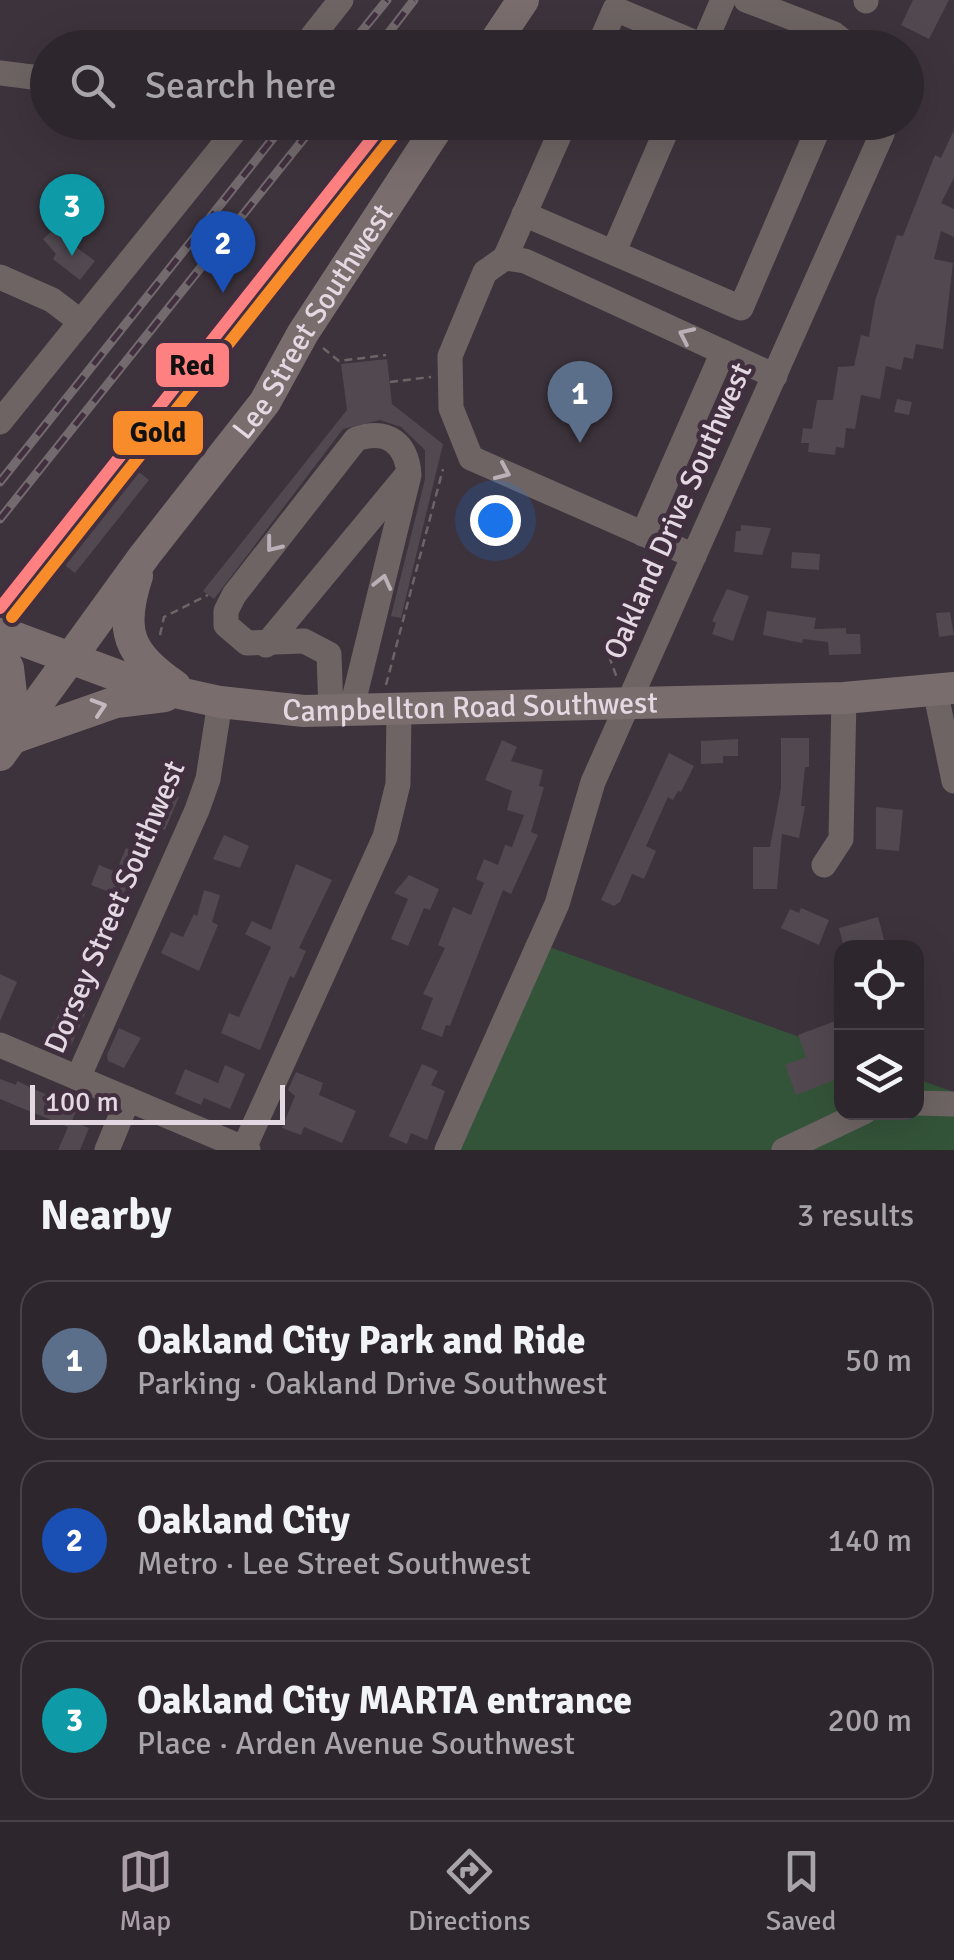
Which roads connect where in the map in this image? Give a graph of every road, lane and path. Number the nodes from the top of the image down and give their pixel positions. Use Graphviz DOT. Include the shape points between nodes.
graph roads {
  1 [pos="341,0"];
  2 [pos="523,0"];
  3 [pos="723,0"];
  4 [pos="746,0"];
  5 [pos="777,6"];
  6 [pos="317,30"];
  7 [pos="503,30"];
  8 [pos="606,30"];
  9 [pos="663,30"];
  10 [pos="711,30"];
  11 [pos="826,30"];
  12 [pos="0,73"];
  13 [pos="30,77"];
  14 [pos="226,140"];
  15 [pos="429,140"];
  16 [pos="557,140"];
  17 [pos="662,140"];
  18 [pos="813,140"];
  19 [pos="876,140"];
  20 [pos="524,214"];
  21 [pos="614,251"];
  22 [pos="504,258"];
  23 [pos="0,277"];
  24 [pos="81,322"];
  25 [pos="723,352"];
  26 [pos="386,355"];
  27 [pos="340,361"];
  28 [pos="775,376"];
  29 [pos="432,377"];
  30 [pos="390,382"];
  31 [pos="0,422"];
  32 [pos="443,469"];
  33 [pos="409,472"];
  34 [pos="643,534"];
  35 [pos="145,555"];
  36 [pos="694,556"];
  37 [pos="208,595"];
  38 [pos="0,632"];
  39 [pos="160,636"];
  40 [pos="266,646"];
  41 [pos="0,651"];
  42 [pos="365,651"];
  43 [pos="329,654"];
  44 [pos="70,658"];
  45 [pos="945,689"];
  46 [pos="186,694"];
  47 [pos="844,698"];
  48 [pos="220,702"];
  49 [pos="626,705"];
  50 [pos="365,711"];
  51 [pos="8,746"];
  52 [pos="954,781"];
  53 [pos="824,865"];
  54 [pos="0,1045"];
  55 [pos="78,1078"];
  56 [pos="128,1099"];
  57 [pos="924,1103"];
  58 [pos="954,1104"];
  59 [pos="847,1120"];
  60 [pos="246,1149"];
  61 [pos="106,1150"];
  62 [pos="447,1150"];
  63 [pos="784,1150"];
  1 -- 6 [label="street"];
  2 -- 7 [label="main road"];
  3 -- 10 [label="street"];
  4 -- 5 [label="street"];
  5 -- 11 [label="street"];
  8 -- 9 [label="street" via="615,10"];
  12 -- 13 [label="street"];
  14 -- 24 [label="street"];
  15 -- 35 [label="main road, Lee Street Southwest" via="265,402"];
  16 -- 20 [label="street"];
  17 -- 21 [label="street"];
  18 -- 21 [label="street" via="741,308"];
  19 -- 28 [label="street, Oakland Drive Southwest"];
  20 -- 21 [label="street"];
  20 -- 22 [label="street"];
  25 -- 22 [label="street, one-way" via="525,261"];
  22 -- 34 [label="street, one-way" via="484,272 450,356 451,408 472,458"];
  23 -- 24 [label="street" via="52,300"];
  24 -- 31 [label="street"];
  25 -- 28 [label="street"];
  25 -- 34 [label="street"];
  26 -- 27 [label="path"];
  28 -- 36 [label="street, Oakland Drive Southwest"];
  29 -- 30 [label="path"];
  32 -- 50 [label="path"];
  33 -- 40 [label="street"];
  33 -- 40 [label="street, one-way" via="399,443 384,435 356,439 226,611 234,635"];
  42 -- 33 [label="street, one-way"];
  34 -- 36 [label="street"];
  35 -- 44 [label="main road, Lee Street Southwest"];
  35 -- 46 [label="main road" via="132,592 129,634 150,669"];
  36 -- 49 [label="street, Oakland Drive Southwest"];
  37 -- 39 [label="path" via="164,617"];
  38 -- 44 [label="main road, Campbellton Road Southwest"];
  40 -- 43 [label="street" via="304,641"];
  41 -- 51 [label="main road" via="8,668"];
  42 -- 43 [label="street"];
  42 -- 50 [label="street"];
  43 -- 50 [label="street"];
  44 -- 46 [label="main road, Campbellton Road Southwest"];
  44 -- 51 [label="main road, Lee Street Southwest"];
  45 -- 47 [label="main road, Campbellton Road Southwest"];
  45 -- 52 [label="street"];
  46 -- 48 [label="main road, Campbellton Road Southwest"];
  51 -- 46 [label="main road, one-way" via="116,702"];
  47 -- 49 [label="main road, Campbellton Road Southwest"];
  47 -- 53 [label="street" via="840,839"];
  48 -- 50 [label="main road, Campbellton Road Southwest"];
  48 -- 55 [label="street, Dorsey Street Southwest" via="197,810"];
  49 -- 50 [label="main road, Campbellton Road Southwest"];
  49 -- 62 [label="street, Oakland Drive Southwest" via="593,782 557,904"];
  50 -- 60 [label="street" via="398,784 385,837"];
  54 -- 55 [label="street"];
  55 -- 56 [label="street"];
  56 -- 60 [label="street"];
  56 -- 61 [label="street"];
  57 -- 58 [label="street"];
  59 -- 63 [label="street"];
}
